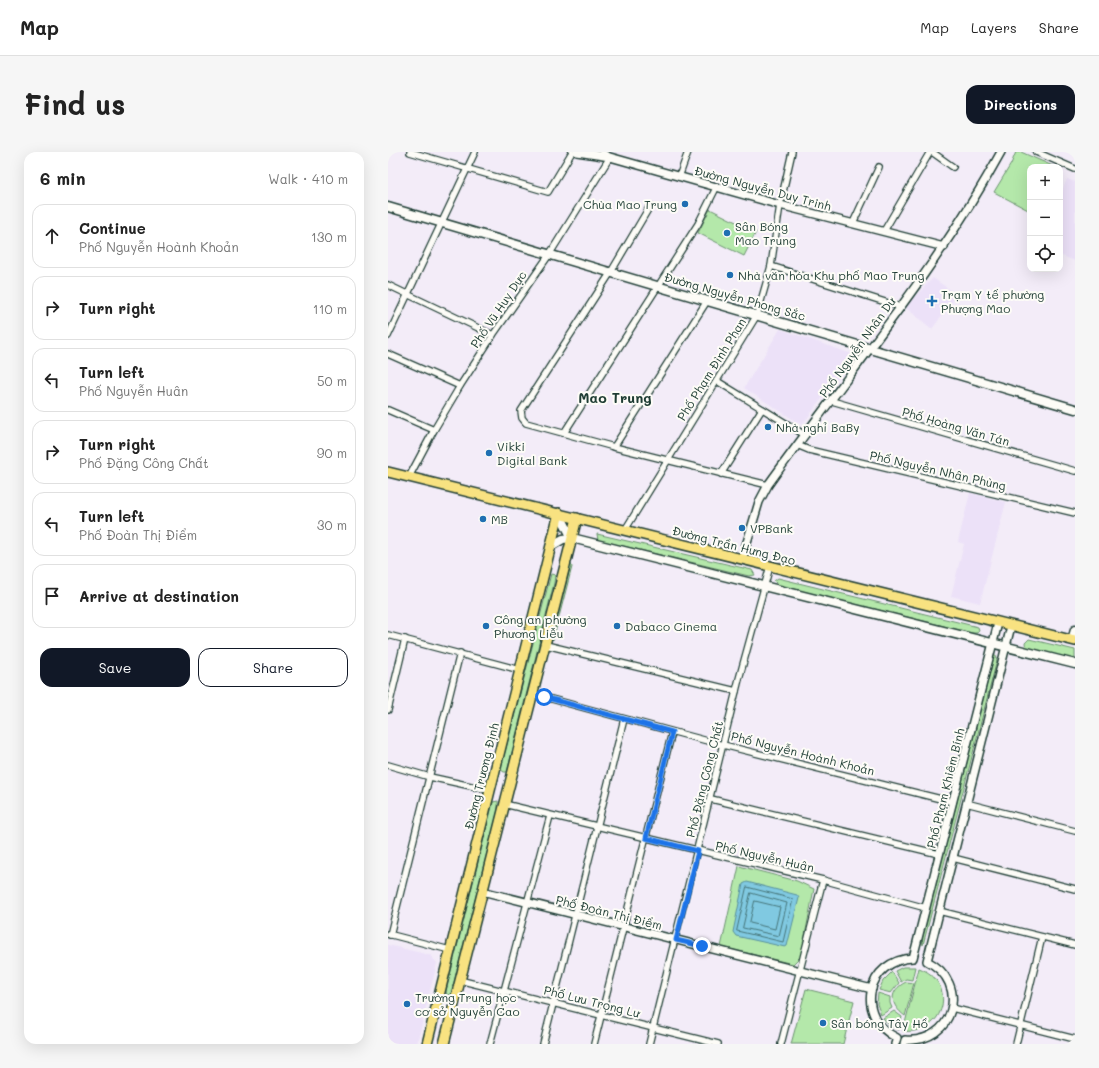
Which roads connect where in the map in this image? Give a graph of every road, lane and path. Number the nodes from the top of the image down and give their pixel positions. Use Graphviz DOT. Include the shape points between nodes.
graph roads {
  1 [pos="410,152"];
  2 [pos="476,152"];
  3 [pos="572,152"];
  4 [pos="577,152"];
  5 [pos="602,152"];
  6 [pos="688,152"];
  7 [pos="792,152"];
  8 [pos="931,152"];
  9 [pos="1001,152"];
  10 [pos="1036,152"];
  11 [pos="610,157"];
  12 [pos="879,167"];
  13 [pos="953,167"];
  14 [pos="468,168"];
  15 [pos="1075,169"];
  16 [pos="679,177"];
  17 [pos="716,188"];
  18 [pos="780,205"];
  19 [pos="650,206"];
  20 [pos="388,207"];
  21 [pos="442,222"];
  22 [pos="853,223"];
  23 [pos="884,231"];
  24 [pos="944,247"];
  25 [pos="549,255"];
  26 [pos="771,266"];
  27 [pos="612,272"];
  28 [pos="388,285"];
  29 [pos="657,286"];
  30 [pos="409,295"];
  31 [pos="708,301"];
  32 [pos="901,307"];
  33 [pos="757,315"];
  34 [pos="493,335"];
  35 [pos="388,336"];
  36 [pos="868,349"];
  37 [pos="388,354"];
  38 [pos="717,381"];
  39 [pos="460,386"];
  40 [pos="832,401"];
  41 [pos="762,408"];
  42 [pos="1075,409"];
  43 [pos="388,410"];
  44 [pos="434,430"];
  45 [pos="564,433"];
  46 [pos="805,435"];
  47 [pos="797,445"];
  48 [pos="614,447"];
  49 [pos="667,460"];
  50 [pos="1075,471"];
  51 [pos="388,472"];
  52 [pos="722,474"];
  53 [pos="409,477"];
  54 [pos="768,486"];
  55 [pos="559,513"];
  56 [pos="1075,513"];
  57 [pos="577,518"];
  58 [pos="626,530"];
  59 [pos="572,538"];
  60 [pos="551,546"];
  61 [pos="742,560"];
  62 [pos="770,566"];
  63 [pos="765,587"];
  64 [pos="998,623"];
  65 [pos="1011,626"];
  66 [pos="1075,630"];
  67 [pos="388,635"];
  68 [pos="405,639"];
  69 [pos="1074,641"];
  70 [pos="992,643"];
  71 [pos="546,645"];
  72 [pos="1006,647"];
  73 [pos="460,653"];
  74 [pos="1075,664"];
  75 [pos="520,670"];
  76 [pos="736,691"];
  77 [pos="533,694"];
  78 [pos="388,710"];
  79 [pos="624,719"];
  80 [pos="672,732"];
  81 [pos="724,745"];
  82 [pos="388,765"];
  83 [pos="430,777"];
  84 [pos="489,790"];
  85 [pos="507,794"];
  86 [pos="711,799"];
  87 [pos="953,802"];
  88 [pos="504,804"];
  89 [pos="966,804"];
  90 [pos="550,816"];
  91 [pos="597,827"];
  92 [pos="1075,831"];
  93 [pos="646,838"];
  94 [pos="698,851"];
  95 [pos="939,854"];
  96 [pos="953,858"];
  97 [pos="822,880"];
  98 [pos="1075,889"];
  99 [pos="482,891"];
  100 [pos="527,902"];
  101 [pos="926,908"];
  102 [pos="939,911"];
  103 [pos="575,914"];
  104 [pos="623,926"];
  105 [pos="389,934"];
  106 [pos="1042,937"];
  107 [pos="676,940"];
  108 [pos="1075,945"];
  109 [pos="450,950"];
  110 [pos="800,970"];
  111 [pos="459,980"];
  112 [pos="872,989"];
  113 [pos="503,991"];
  114 [pos="553,1003"];
  115 [pos="952,1008"];
  116 [pos="436,1011"];
  117 [pos="452,1015"];
  118 [pos="600,1015"];
  119 [pos="1020,1026"];
  120 [pos="653,1028"];
  121 [pos="1075,1039"];
  122 [pos="896,1041"];
  123 [pos="904,1042"];
  124 [pos="427,1044"];
  125 [pos="444,1044"];
  126 [pos="490,1044"];
  127 [pos="543,1044"];
  128 [pos="594,1044"];
  129 [pos="649,1044"];
  130 [pos="718,1044"];
  131 [pos="781,1044"];
  132 [pos="1016,1044"];
  1 -- 14 [label="street"];
  2 -- 14 [label="street"];
  3 -- 14 [label="street" via="548,192"];
  4 -- 11 [label="street, Đường Nguyễn Duy Trinh"];
  5 -- 11 [label="street"];
  6 -- 16 [label="street"];
  7 -- 18 [label="street, Phố Phạm Đình Phan"];
  8 -- 13 [label="street"];
  8 -- 23 [label="street"];
  9 -- 24 [label="street, Phố Nguyễn Nhân Dư" via="982,188"];
  10 -- 15 [label="street"];
  11 -- 16 [label="street, Đường Nguyễn Duy Trinh"];
  11 -- 25 [label="street, Phố Vũ Huy Dực"];
  12 -- 22 [label="street"];
  14 -- 21 [label="street"];
  16 -- 17 [label="street, Đường Nguyễn Duy Trinh"];
  17 -- 18 [label="street, Đường Nguyễn Duy Trinh"];
  17 -- 29 [label="street" via="698,224"];
  18 -- 22 [label="street, Đường Nguyễn Duy Trinh"];
  18 -- 26 [label="street, Phố Phạm Đình Phan"];
  19 -- 27 [label="street"];
  20 -- 21 [label="main road, Đường Nguyễn Phong Sắc"];
  21 -- 25 [label="main road, Đường Nguyễn Phong Sắc"];
  21 -- 30 [label="street"];
  22 -- 23 [label="street, Đường Nguyễn Duy Trinh"];
  23 -- 24 [label="street, Đường Nguyễn Duy Trinh"];
  24 -- 32 [label="street, Phố Nguyễn Nhân Dư"];
  25 -- 27 [label="main road, Đường Nguyễn Phong Sắc"];
  25 -- 34 [label="street, Phố Vũ Huy Dực"];
  26 -- 32 [label="street"];
  26 -- 33 [label="street, Phố Phạm Đình Phan"];
  27 -- 29 [label="main road, Đường Nguyễn Phong Sắc"];
  27 -- 45 [label="street" via="521,411 526,423"];
  28 -- 30 [label="street"];
  29 -- 31 [label="main road, Đường Nguyễn Phong Sắc"];
  29 -- 45 [label="street"];
  30 -- 34 [label="street"];
  30 -- 35 [label="street"];
  31 -- 33 [label="main road, Đường Nguyễn Phong Sắc"];
  31 -- 48 [label="street"];
  32 -- 36 [label="street, Phố Nguyễn Nhân Dư"];
  33 -- 36 [label="main road, Đường Nguyễn Phong Sắc"];
  33 -- 38 [label="street, Phố Phạm Đình Phan"];
  34 -- 39 [label="street, Phố Vũ Huy Dực"];
  36 -- 40 [label="street, Phố Nguyễn Nhân Dư"];
  36 -- 42 [label="main road, Đường Nguyễn Phong Sắc"];
  37 -- 39 [label="street"];
  38 -- 41 [label="street"];
  38 -- 49 [label="street, Phố Phạm Đình Phan"];
  39 -- 44 [label="street, Phố Vũ Huy Dực"];
  40 -- 46 [label="street, Phố Nguyễn Nhân Dư"];
  40 -- 50 [label="street, Phố Hoàng Văn Tán"];
  41 -- 46 [label="street"];
  41 -- 52 [label="street"];
  43 -- 44 [label="street"];
  44 -- 53 [label="street, Phố Vũ Huy Dực"];
  45 -- 48 [label="street"];
  46 -- 47 [label="street, Phố Nguyễn Nhân Dư"];
  47 -- 54 [label="street, Phố Nguyễn Nhân Dư"];
  47 -- 56 [label="street, Phố Nguyễn Nhân Phùng" via="809,450"];
  48 -- 49 [label="street"];
  49 -- 52 [label="street"];
  49 -- 58 [label="street, Phố Phạm Đình Phan"];
  51 -- 53 [label="main road, Đường Trần Hưng Đạo"];
  52 -- 54 [label="street"];
  53 -- 55 [label="main road, Đường Trần Hưng Đạo"];
  54 -- 61 [label="street, Phố Nguyễn Nhân Dư" via="759,502"];
  55 -- 57 [label="main road, Đường Trần Hưng Đạo"];
  55 -- 59 [label="main road"];
  55 -- 60 [label="main road, Đường Trương Định"];
  57 -- 58 [label="main road, Đường Trần Hưng Đạo"];
  57 -- 59 [label="main road"];
  58 -- 61 [label="main road, Đường Trần Hưng Đạo"];
  59 -- 60 [label="main road"];
  59 -- 63 [label="main road"];
  59 -- 71 [label="main road"];
  60 -- 75 [label="main road, Đường Trương Định"];
  61 -- 62 [label="main road, Đường Trần Hưng Đạo"];
  62 -- 63 [label="street, Phố Đặng Công Chất"];
  62 -- 64 [label="main road, Đường Trần Hưng Đạo"];
  63 -- 70 [label="main road"];
  63 -- 76 [label="street, Phố Đặng Công Chất"];
  64 -- 65 [label="main road, Đường Trần Hưng Đạo"];
  64 -- 70 [label="street, Phố Phạm Khiêm Bính"];
  65 -- 69 [label="main road, Đường Trần Hưng Đạo"];
  65 -- 72 [label="street, Phố Phạm Khiêm Bính"];
  66 -- 69 [label="main road"];
  67 -- 68 [label="street"];
  68 -- 73 [label="street"];
  68 -- 78 [label="street"];
  70 -- 72 [label="main road"];
  70 -- 87 [label="street, Phố Phạm Khiêm Bính"];
  71 -- 76 [label="street"];
  71 -- 77 [label="main road"];
  72 -- 74 [label="main road"];
  72 -- 89 [label="street, Phố Phạm Khiêm Bính"];
  73 -- 75 [label="street"];
  73 -- 83 [label="street"];
  75 -- 84 [label="main road, Đường Trương Định"];
  76 -- 81 [label="street, Phố Đặng Công Chất"];
  77 -- 79 [label="street, Phố Nguyễn Hoành Khoản"];
  77 -- 85 [label="main road"];
  79 -- 80 [label="street, Phố Nguyễn Hoành Khoản"];
  79 -- 91 [label="street"];
  80 -- 81 [label="street, Phố Nguyễn Hoành Khoản"];
  80 -- 93 [label="street"];
  81 -- 86 [label="street, Phố Đặng Công Chất"];
  81 -- 87 [label="street, Phố Nguyễn Hoành Khoản"];
  82 -- 83 [label="street"];
  83 -- 84 [label="street"];
  83 -- 105 [label="street"];
  84 -- 85 [label="main road"];
  84 -- 109 [label="main road, Đường Trương Định"];
  85 -- 88 [label="main road"];
  86 -- 94 [label="street, Phố Đặng Công Chất"];
  86 -- 95 [label="street"];
  87 -- 95 [label="street, Phố Phạm Khiêm Bính"];
  88 -- 90 [label="street, Phố Nguyễn Huân"];
  88 -- 99 [label="main road"];
  89 -- 92 [label="street"];
  89 -- 96 [label="street, Phố Phạm Khiêm Bính"];
  90 -- 91 [label="street, Phố Nguyễn Huân"];
  90 -- 100 [label="street"];
  91 -- 93 [label="street, Phố Nguyễn Huân"];
  91 -- 103 [label="street"];
  93 -- 94 [label="street, Phố Nguyễn Huân"];
  93 -- 104 [label="street"];
  94 -- 97 [label="street, Phố Nguyễn Huân"];
  94 -- 107 [label="street, Phố Đặng Công Chất"];
  95 -- 101 [label="street, Phố Phạm Khiêm Bính"];
  96 -- 98 [label="street"];
  96 -- 102 [label="street, Phố Phạm Khiêm Bính"];
  97 -- 101 [label="street, Phố Nguyễn Huân"];
  97 -- 110 [label="street"];
  99 -- 100 [label="street, Phố Đoàn Thị Điểm"];
  99 -- 111 [label="main road"];
  100 -- 103 [label="street, Phố Đoàn Thị Điểm"];
  100 -- 113 [label="street"];
  101 -- 112 [label="street, Phố Phạm Khiêm Bính" via="913,958 889,965 879,974"];
  102 -- 106 [label="street"];
  102 -- 115 [label="street, Phố Phạm Khiêm Bính" via="927,961 946,977 953,996"];
  103 -- 104 [label="street, Phố Đoàn Thị Điểm"];
  103 -- 114 [label="street"];
  104 -- 107 [label="street, Phố Đoàn Thị Điểm"];
  104 -- 118 [label="street"];
  105 -- 109 [label="street"];
  106 -- 108 [label="street"];
  106 -- 119 [label="street"];
  107 -- 110 [label="street, Phố Đoàn Thị Điểm"];
  107 -- 120 [label="street, Phố Đặng Công Chất"];
  109 -- 116 [label="main road, Đường Trương Định"];
  110 -- 112 [label="street, Phố Đoàn Thị Điểm"];
  110 -- 131 [label="street"];
  111 -- 113 [label="street, Phố Lưu Trọng Lư"];
  111 -- 117 [label="main road"];
  112 -- 122 [label="street" via="870,1004 874,1016 885,1032"];
  113 -- 114 [label="street, Phố Lưu Trọng Lư"];
  113 -- 126 [label="street"];
  114 -- 118 [label="street, Phố Lưu Trọng Lư"];
  114 -- 127 [label="street"];
  115 -- 119 [label="street"];
  115 -- 123 [label="street" via="948,1019 936,1033 920,1040"];
  116 -- 117 [label="main road"];
  116 -- 124 [label="main road, Đường Trương Định"];
  117 -- 125 [label="main road"];
  118 -- 120 [label="street, Phố Lưu Trọng Lư"];
  118 -- 128 [label="street"];
  119 -- 121 [label="street"];
  119 -- 132 [label="street"];
  120 -- 129 [label="street, Phố Đặng Công Chất"];
  120 -- 130 [label="street, Phố Lưu Trọng Lư"];
}
